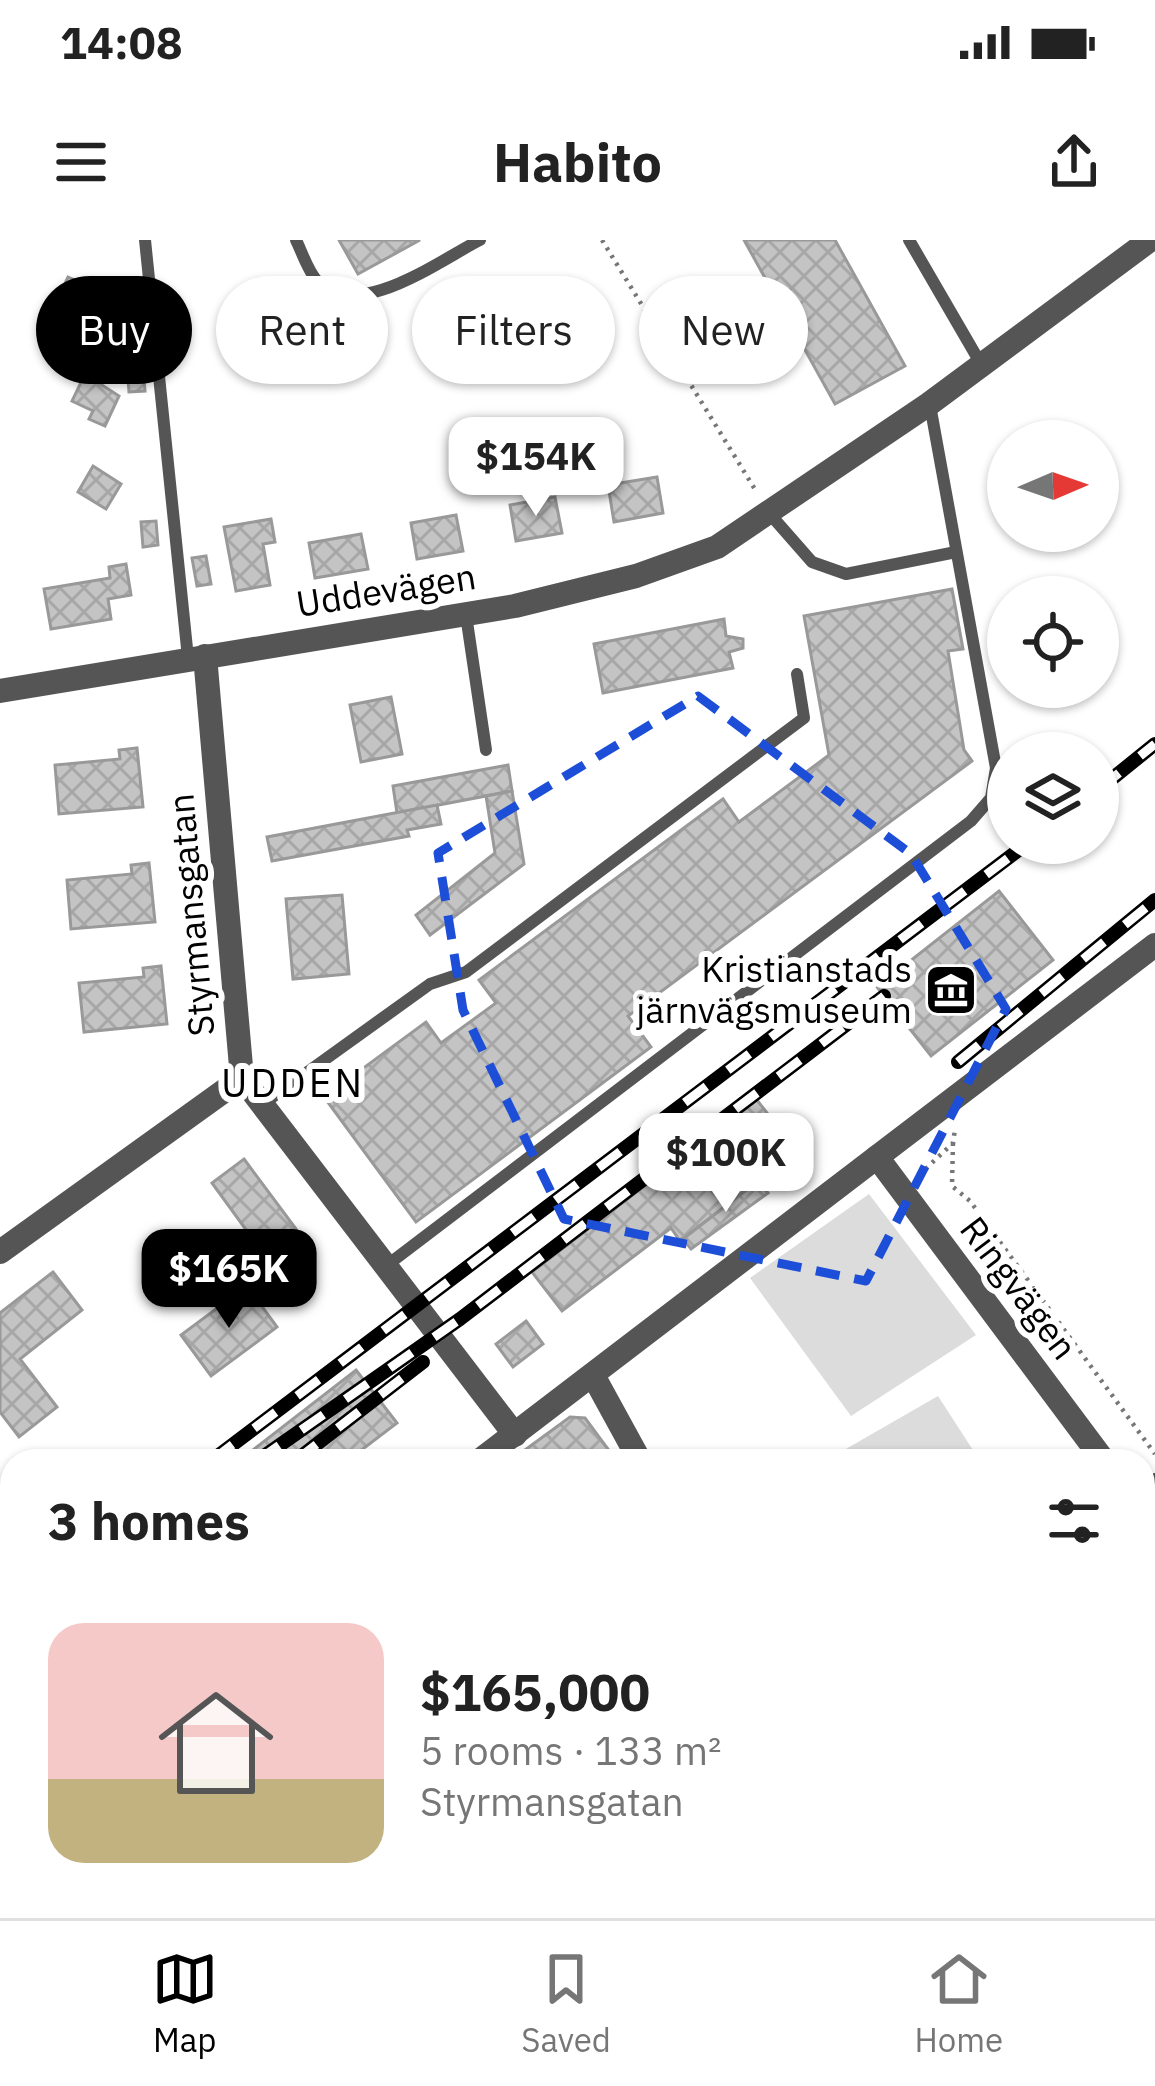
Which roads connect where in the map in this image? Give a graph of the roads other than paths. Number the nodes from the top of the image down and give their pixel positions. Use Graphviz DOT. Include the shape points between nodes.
graph roads {
  1 [pos="145,240"];
  2 [pos="296,240"];
  3 [pos="480,240"];
  4 [pos="909,240"];
  5 [pos="1150,240"];
  6 [pos="981,364"];
  7 [pos="929,404"];
  8 [pos="769,513"];
  9 [pos="956,552"];
  10 [pos="465,614"];
  11 [pos="196,657"];
  12 [pos="796,674"];
  13 [pos="0,691"];
  14 [pos="486,750"];
  15 [pos="1155,945"];
  16 [pos="242,1078"];
  17 [pos="262,1105"];
  18 [pos="877,1157"];
  19 [pos="0,1252"];
  20 [pos="386,1267"];
  21 [pos="594,1377"];
  22 [pos="515,1436"];
  23 [pos="496,1449"];
  24 [pos="633,1449"];
  25 [pos="1095,1449"];
  1 -- 11 [label="lane"];
  2 -- 3 [label="lane" via="316,281 341,296 372,294"];
  4 -- 6 [label="lane"];
  5 -- 6 [label="street, Uddevägen"];
  6 -- 7 [label="street, Uddevägen"];
  7 -- 8 [label="street, Uddevägen"];
  7 -- 9 [label="lane"];
  8 -- 9 [label="lane" via="812,562 846,574"];
  8 -- 10 [label="street, Uddevägen" via="717,547 636,576"];
  9 -- 20 [label="lane" via="996,769 991,798"];
  10 -- 11 [label="street, Uddevägen"];
  10 -- 14 [label="lane"];
  11 -- 13 [label="street, Uddevägen"];
  11 -- 16 [label="street, Styrmansgatan"];
  12 -- 17 [label="lane" via="804,718 466,972 430,984"];
  15 -- 18 [label="street"];
  16 -- 17 [label="street, Styrmansgatan"];
  16 -- 19 [label="street"];
  17 -- 20 [label="street, Styrmansgatan"];
  18 -- 21 [label="street"];
  18 -- 25 [label="street, Ringvägen"];
  20 -- 22 [label="street, Styrmansgatan"];
  21 -- 22 [label="street"];
  21 -- 24 [label="street"];
  22 -- 23 [label="street"];
}
